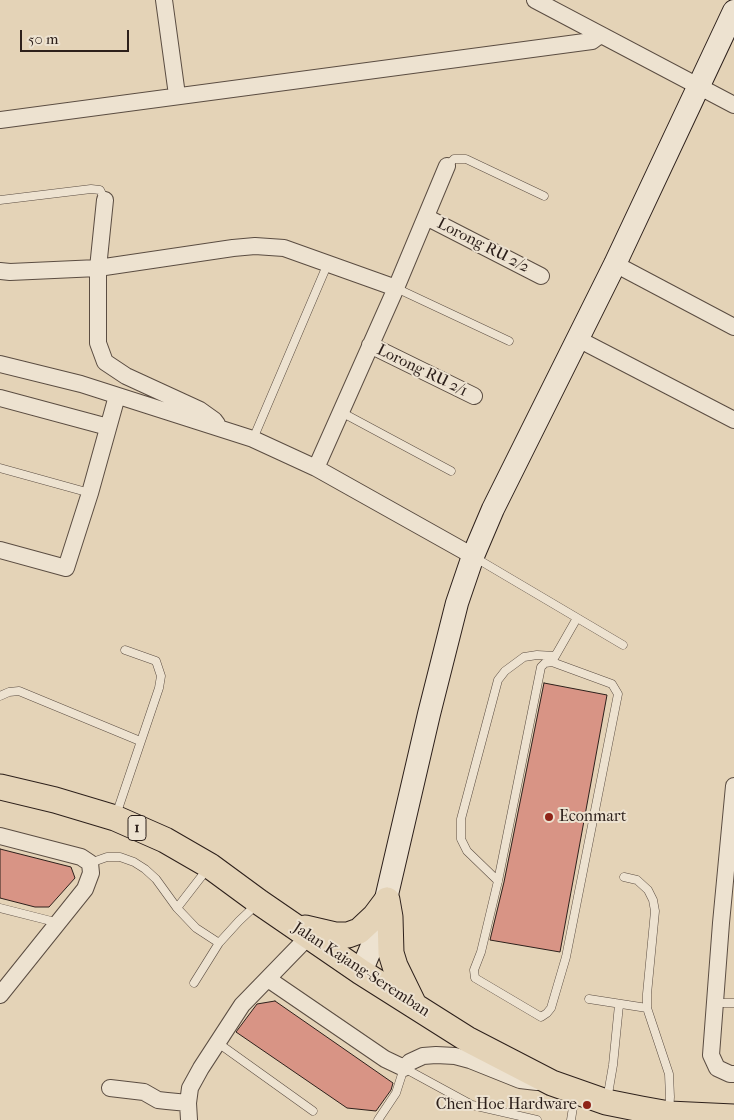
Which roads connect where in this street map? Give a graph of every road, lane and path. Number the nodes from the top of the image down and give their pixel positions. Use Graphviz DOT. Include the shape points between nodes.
graph roads {
  1 [pos="164,0"];
  2 [pos="535,0"];
  3 [pos="734,11"];
  4 [pos="600,35"];
  5 [pos="699,87"];
  6 [pos="177,96"];
  7 [pos="734,105"];
  8 [pos="0,120"];
  9 [pos="447,166"];
  10 [pos="544,196"];
  11 [pos="0,200"];
  12 [pos="105,200"];
  13 [pos="426,217"];
  14 [pos="328,263"];
  15 [pos="615,264"];
  16 [pos="98,268"];
  17 [pos="0,270"];
  18 [pos="541,276"];
  19 [pos="396,288"];
  20 [pos="734,327"];
  21 [pos="578,339"];
  22 [pos="509,341"];
  23 [pos="370,345"];
  24 [pos="0,364"];
  25 [pos="117,396"];
  26 [pos="474,396"];
  27 [pos="0,398"];
  28 [pos="341,412"];
  29 [pos="734,420"];
  30 [pos="108,427"];
  31 [pos="220,428"];
  32 [pos="253,439"];
  33 [pos="0,468"];
  34 [pos="316,468"];
  35 [pos="450,471"];
  36 [pos="90,493"];
  37 [pos="0,550"];
  38 [pos="473,556"];
  39 [pos="577,618"];
  40 [pos="623,645"];
  41 [pos="125,650"];
  42 [pos="554,659"];
  43 [pos="0,696"];
  44 [pos="140,742"];
  45 [pos="734,786"];
  46 [pos="0,787"];
  47 [pos="115,818"];
  48 [pos="0,836"];
  49 [pos="731,849"];
  50 [pos="90,863"];
  51 [pos="210,866"];
  52 [pos="624,877"];
  53 [pos="498,881"];
  54 [pos="386,900"];
  55 [pos="259,902"];
  56 [pos="0,908"];
  57 [pos="177,908"];
  58 [pos="59,923"];
  59 [pos="728,923"];
  60 [pos="303,932"];
  61 [pos="219,943"];
  62 [pos="361,972"];
  63 [pos="6,978"];
  64 [pos="268,979"];
  65 [pos="194,983"];
  66 [pos="0,995"];
  67 [pos="589,999"];
  68 [pos="734,1003"];
  69 [pos="715,1004"];
  70 [pos="414,1005"];
  71 [pos="619,1005"];
  72 [pos="647,1008"];
  73 [pos="218,1043"];
  74 [pos="404,1068"];
  75 [pos="734,1074"];
  76 [pos="552,1083"];
  77 [pos="110,1088"];
  78 [pos="576,1092"];
  79 [pos="606,1102"];
  80 [pos="188,1103"];
  81 [pos="313,1111"];
  82 [pos="669,1114"];
  83 [pos="723,1118"];
  84 [pos="189,1120"];
  85 [pos="378,1120"];
  86 [pos="537,1120"];
  87 [pos="570,1120"];
  1 -- 6 [label="street"];
  2 -- 4 [label="street"];
  3 -- 5 [label="main road"];
  4 -- 5 [label="street"];
  4 -- 6 [label="street" via="592,41"];
  5 -- 7 [label="street"];
  5 -- 15 [label="main road"];
  6 -- 8 [label="street"];
  9 -- 10 [label="lane" via="454,159 466,159"];
  9 -- 13 [label="street"];
  11 -- 12 [label="lane" via="91,189 100,190"];
  12 -- 16 [label="street"];
  13 -- 18 [label="street, Lorong RU 2/2"];
  13 -- 19 [label="street"];
  14 -- 16 [label="street" via="284,248 254,246"];
  14 -- 19 [label="street"];
  14 -- 32 [label="lane"];
  15 -- 20 [label="street"];
  15 -- 21 [label="main road"];
  16 -- 17 [label="street"];
  16 -- 31 [label="street" via="98,343 105,362 126,376 200,410"];
  19 -- 22 [label="lane"];
  19 -- 23 [label="street"];
  21 -- 29 [label="street"];
  21 -- 38 [label="main road"];
  23 -- 26 [label="street, Lorong RU 2/1"];
  23 -- 28 [label="street"];
  24 -- 25 [label="street"];
  25 -- 30 [label="street"];
  25 -- 31 [label="street"];
  27 -- 30 [label="street"];
  28 -- 34 [label="street"];
  28 -- 35 [label="lane"];
  30 -- 36 [label="street"];
  31 -- 32 [label="street"];
  32 -- 34 [label="street"];
  33 -- 36 [label="lane"];
  34 -- 38 [label="street"];
  36 -- 37 [label="street" via="66,568"];
  38 -- 39 [label="lane"];
  38 -- 54 [label="main road" via="431,705"];
  39 -- 40 [label="lane"];
  39 -- 42 [label="lane"];
  41 -- 44 [label="lane" via="156,661 161,676"];
  42 -- 53 [label="lane" via="541,667"];
  42 -- 53 [label="lane" via="537,655 524,657 498,680 461,819 461,838 467,851"];
  42 -- 53 [label="lane" via="612,684 618,694 566,957 551,1008 541,1017 475,978 474,970"];
  43 -- 44 [label="lane" via="19,690"];
  44 -- 47 [label="lane"];
  45 -- 49 [label="street"];
  46 -- 47 [label="main road, Jalan Kajang-Seremban / 1"];
  47 -- 51 [label="main road, Jalan Kajang-Seremban / 1" via="165,840"];
  48 -- 50 [label="street" via="81,857"];
  49 -- 59 [label="street"];
  50 -- 57 [label="lane" via="107,857 134,862 156,880"];
  50 -- 58 [label="street" via="91,873 84,889"];
  51 -- 55 [label="main road, Jalan Kajang-Seremban / 1"];
  51 -- 57 [label="lane"];
  52 -- 72 [label="lane" via="637,880 648,890 655,911"];
  54 -- 60 [label="main road" via="359,931 335,935 311,928"];
  54 -- 62 [label="main road" via="379,929"];
  54 -- 70 [label="main road" via="391,953"];
  55 -- 60 [label="main road, Jalan Kajang-Seremban / 1"];
  55 -- 61 [label="lane"];
  56 -- 58 [label="lane"];
  57 -- 61 [label="lane" via="196,928"];
  58 -- 63 [label="street"];
  59 -- 69 [label="street"];
  60 -- 62 [label="main road, Jalan Kajang-Seremban / 1"];
  60 -- 64 [label="street"];
  61 -- 65 [label="lane"];
  62 -- 70 [label="main road, Jalan Kajang-Seremban / 1"];
  63 -- 66 [label="street"];
  64 -- 73 [label="street" via="242,1005"];
  64 -- 74 [label="street"];
  67 -- 71 [label="lane"];
  68 -- 69 [label="lane"];
  69 -- 75 [label="street" via="712,1055 717,1068"];
  70 -- 76 [label="main road, Jalan Kajang-Seremban / 1" via="467,1039"];
  71 -- 72 [label="lane"];
  71 -- 79 [label="lane"];
  72 -- 82 [label="lane" via="669,1074"];
  73 -- 80 [label="street" via="190,1088"];
  73 -- 81 [label="lane"];
  74 -- 76 [label="street" via="422,1056 455,1056 520,1080"];
  74 -- 85 [label="lane" via="396,1093"];
  74 -- 86 [label="lane" via="472,1105"];
  76 -- 78 [label="main road, Jalan Kajang-Seremban / 1"];
  77 -- 80 [label="street" via="144,1092 158,1100"];
  78 -- 79 [label="main road, Jalan Kajang-Seremban / 1"];
  78 -- 87 [label="lane"];
  79 -- 82 [label="main road, Jalan Kajang-Seremban / 1"];
  80 -- 84 [label="street"];
  82 -- 83 [label="main road, Jalan Kajang-Seremban / 1"];
}
